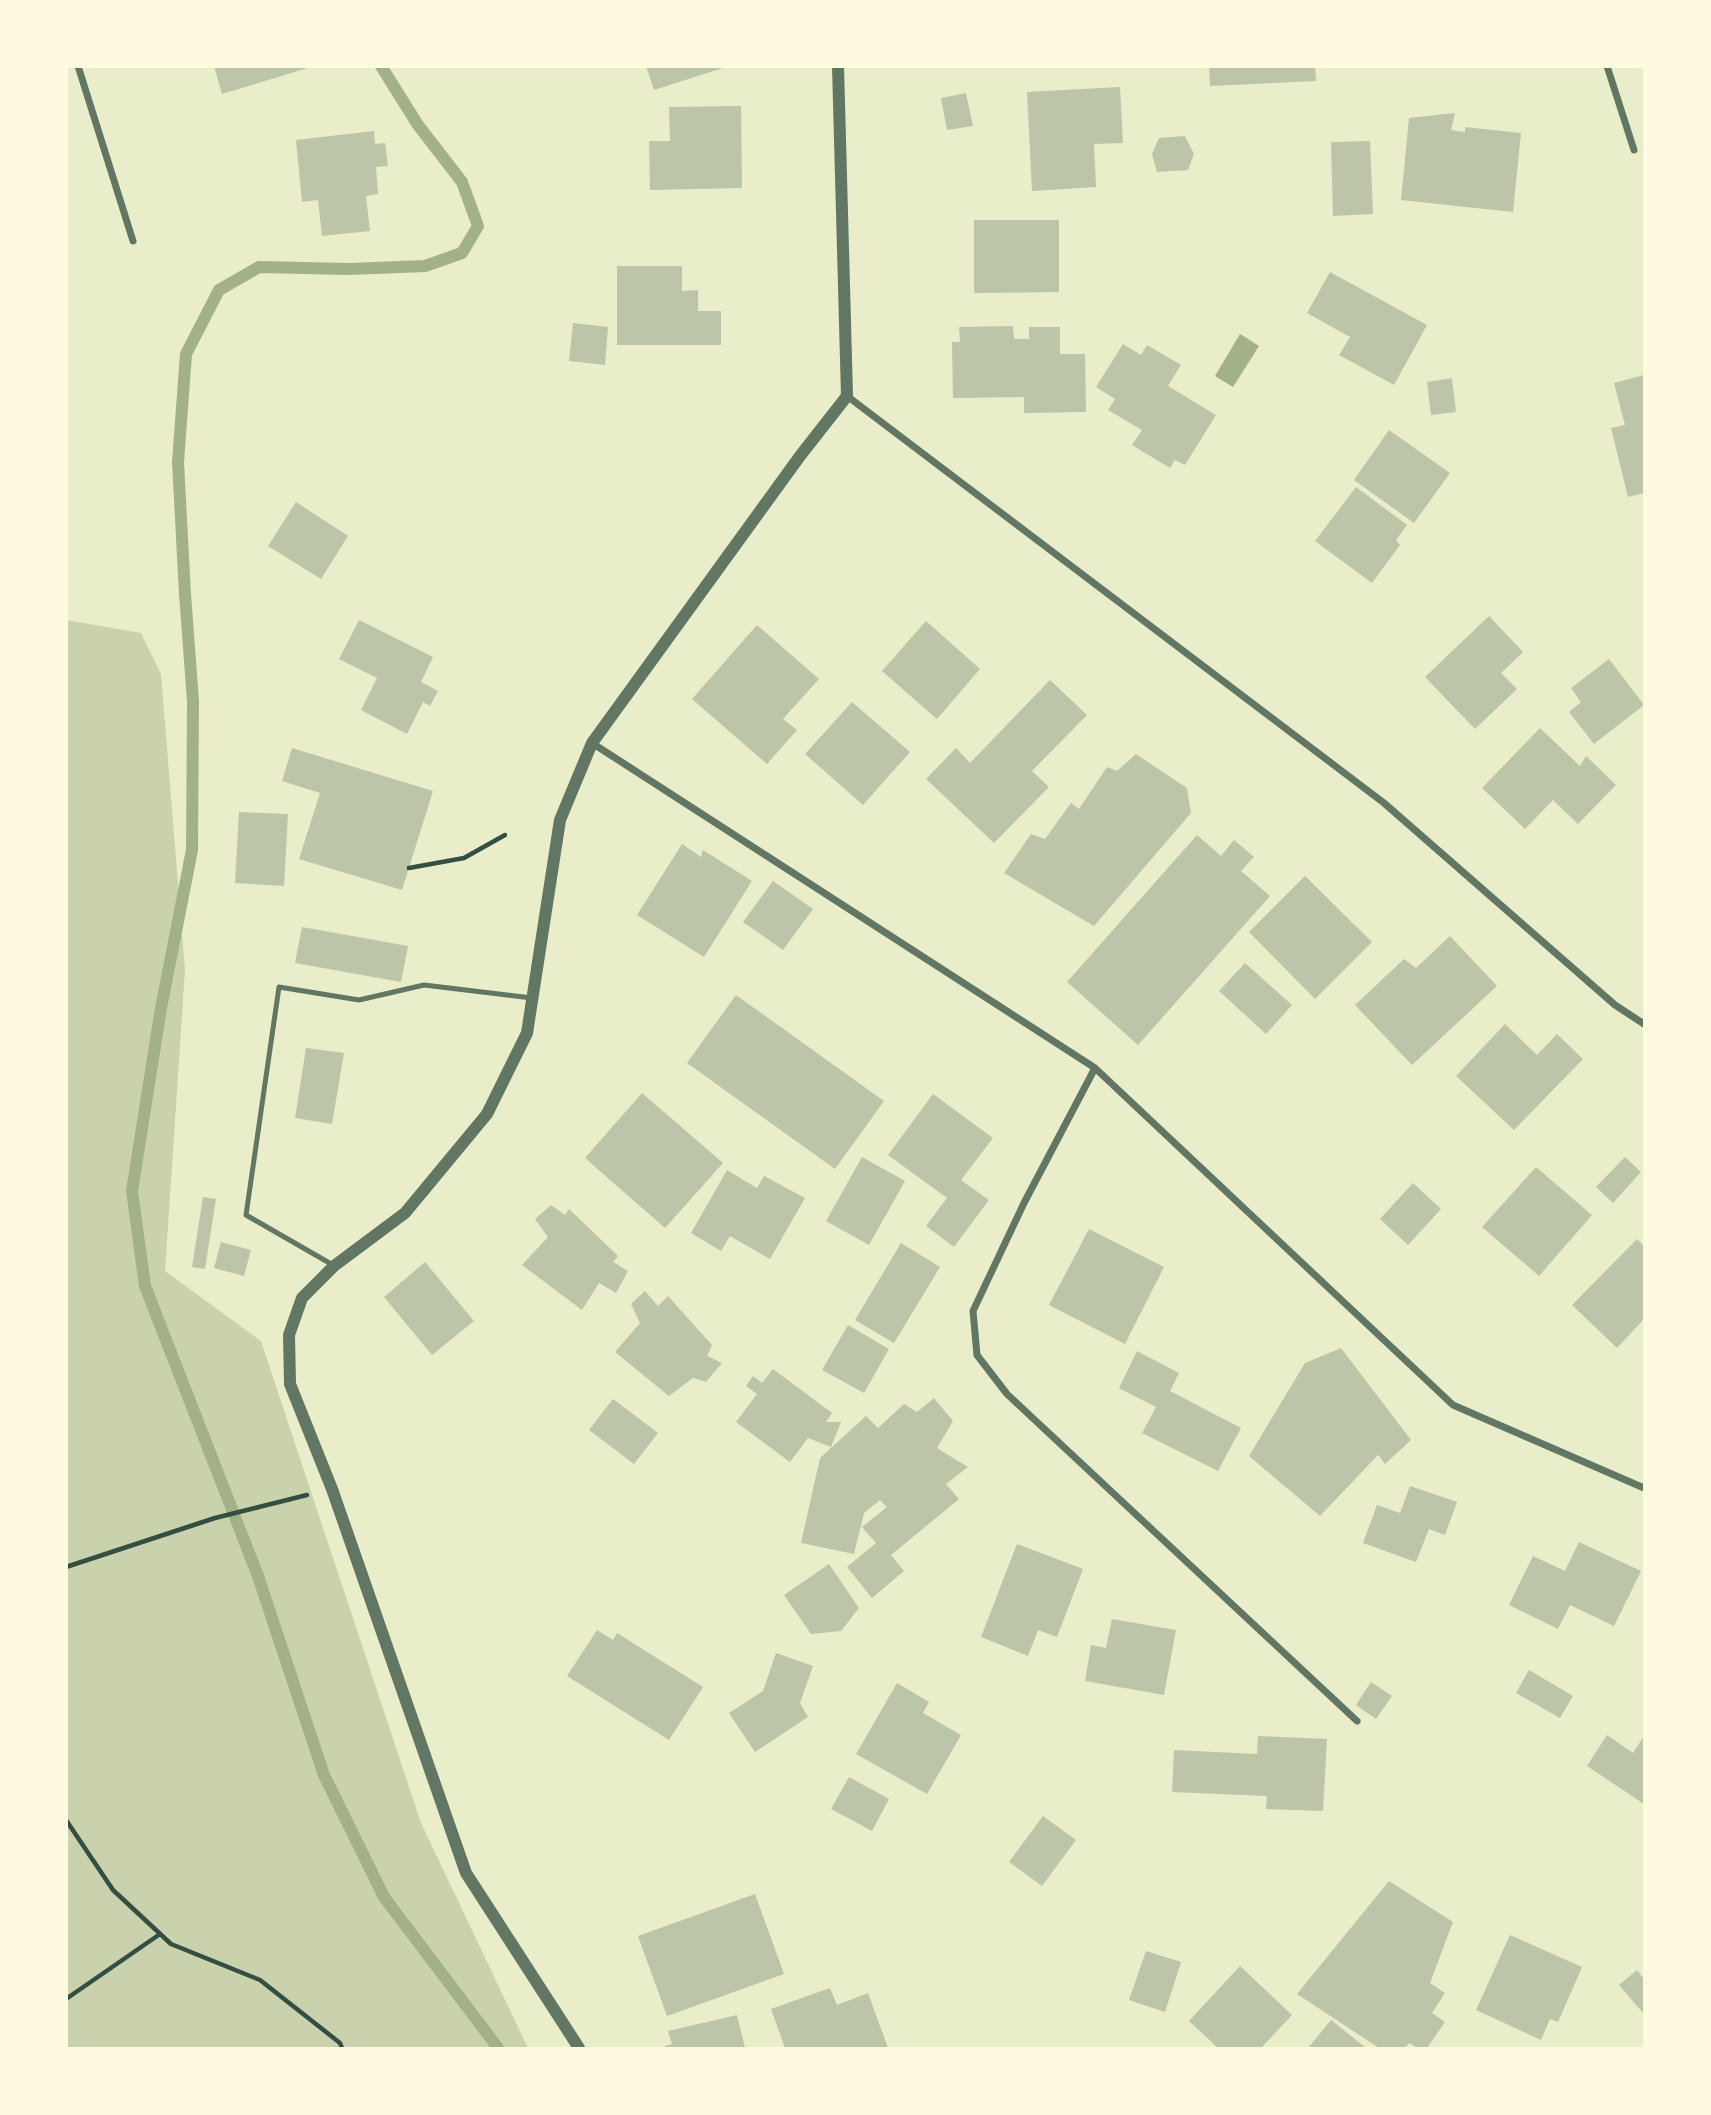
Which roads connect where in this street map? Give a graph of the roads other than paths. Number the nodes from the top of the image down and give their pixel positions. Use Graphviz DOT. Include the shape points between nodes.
graph roads {
  1 [pos="78,66"];
  2 [pos="838,66"];
  3 [pos="1607,66"];
  4 [pos="1634,150"];
  5 [pos="133,241"];
  6 [pos="847,396"];
  7 [pos="592,743"];
  8 [pos="533,998"];
  9 [pos="1644,1024"];
  10 [pos="1095,1069"];
  11 [pos="334,1266"];
  12 [pos="1644,1488"];
  13 [pos="1357,1721"];
  14 [pos="579,2049"];
  1 -- 5 [label="street"];
  2 -- 6 [label="street"];
  3 -- 4 [label="street"];
  6 -- 7 [label="street"];
  6 -- 9 [label="street" via="1384,803 1615,1005"];
  7 -- 8 [label="street" via="560,820"];
  7 -- 10 [label="street"];
  8 -- 11 [label="street" via="527,1033 487,1114 405,1213"];
  8 -- 11 [label="lane" via="424,985 359,1000 279,987 246,1215"];
  10 -- 12 [label="street" via="1452,1405"];
  10 -- 13 [label="street" via="1024,1203 974,1311 977,1354 1007,1394"];
  11 -- 14 [label="street" via="302,1298 289,1335 290,1384 332,1489 466,1873"];
}
